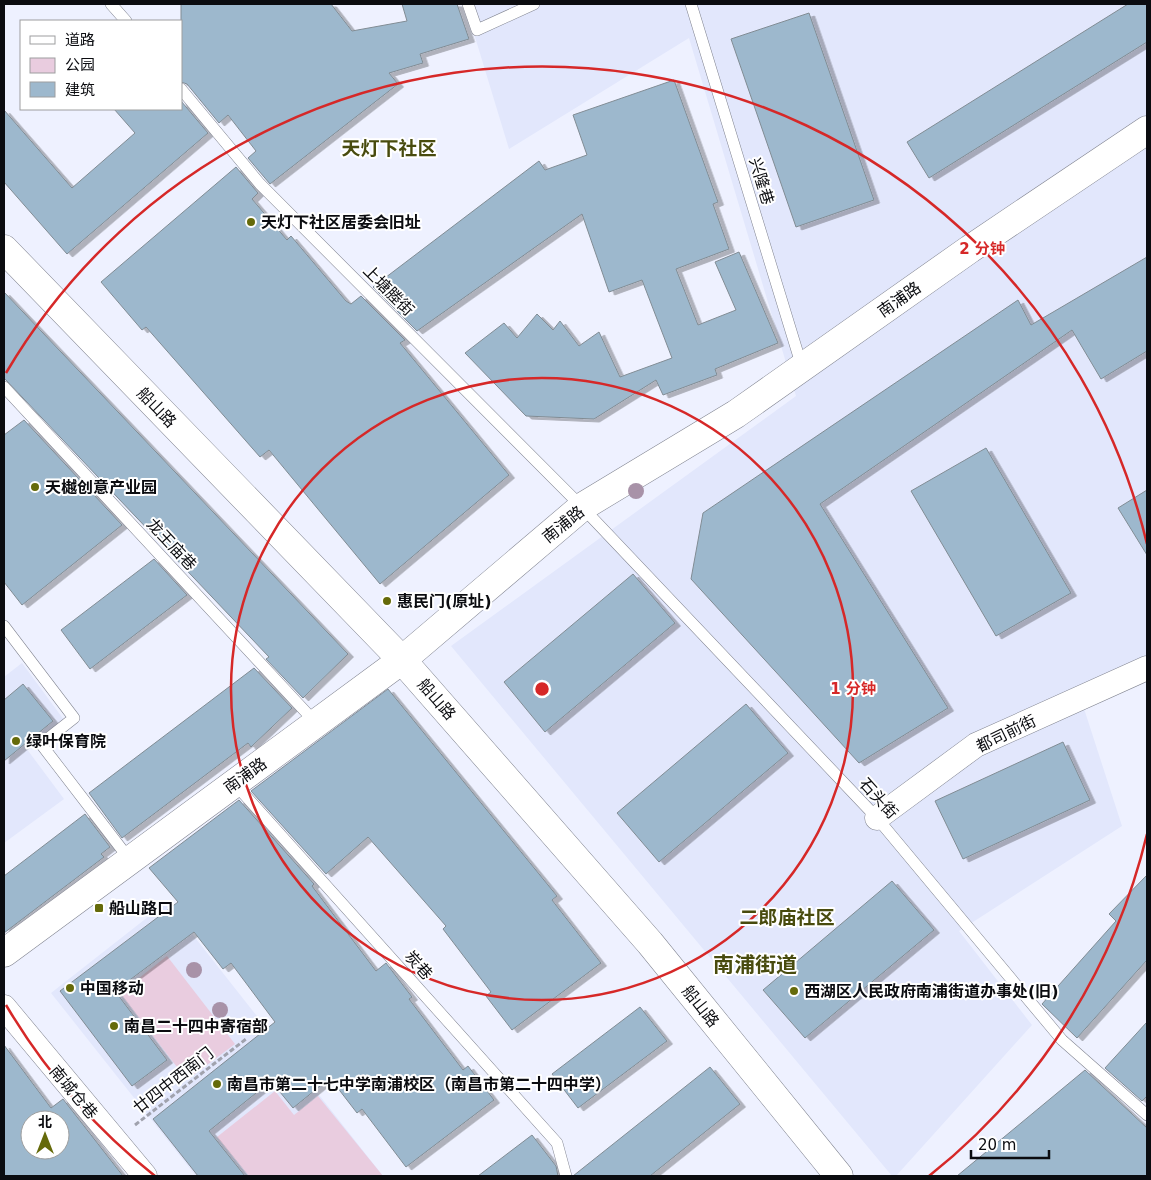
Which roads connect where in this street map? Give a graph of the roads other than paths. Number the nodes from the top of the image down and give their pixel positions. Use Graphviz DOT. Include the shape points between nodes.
graph roads {
  1 [pos="111,4"];
  2 [pos="468,4"];
  3 [pos="534,4"];
  4 [pos="691,4"];
  5 [pos="125,20"];
  6 [pos="182,90"];
  7 [pos="1147,130"];
  8 [pos="4,249"];
  9 [pos="802,367"];
  10 [pos="4,387"];
  11 [pos="582,507"];
  12 [pos="4,626"];
  13 [pos="402,660"];
  14 [pos="1147,668"];
  15 [pos="316,723"];
  16 [pos="234,783"];
  17 [pos="876,818"];
  18 [pos="130,860"];
  19 [pos="4,953"];
  20 [pos="4,1007"];
  21 [pos="1147,1115"];
  22 [pos="145,1176"];
  23 [pos="566,1176"];
  24 [pos="839,1176"];
  1 -- 5 [label="lane"];
  2 -- 3 [label="lane" via="477,30"];
  4 -- 9 [label="lane, 兴隆巷"];
  6 -- 11 [label="lane, 上塘塍街" via="260,184"];
  7 -- 9 [label="street, 南浦路"];
  8 -- 13 [label="street, 船山路"];
  9 -- 11 [label="street, 南浦路" via="736,414"];
  10 -- 15 [label="lane, 龙王庙巷"];
  11 -- 13 [label="street, 南浦路"];
  11 -- 17 [label="lane, 石头街"];
  12 -- 18 [label="lane" via="74,718 41,744"];
  13 -- 15 [label="street, 南浦路"];
  13 -- 24 [label="street, 船山路" via="650,943"];
  14 -- 17 [label="street, 都司前街" via="976,745"];
  15 -- 16 [label="street, 南浦路"];
  16 -- 18 [label="street, 南浦路"];
  16 -- 23 [label="lane, 炭巷" via="556,1143"];
  17 -- 21 [label="lane, 石头街" via="1062,1040"];
  18 -- 19 [label="street, 南浦路"];
  20 -- 22 [label="street, 南城仓巷"];
}
